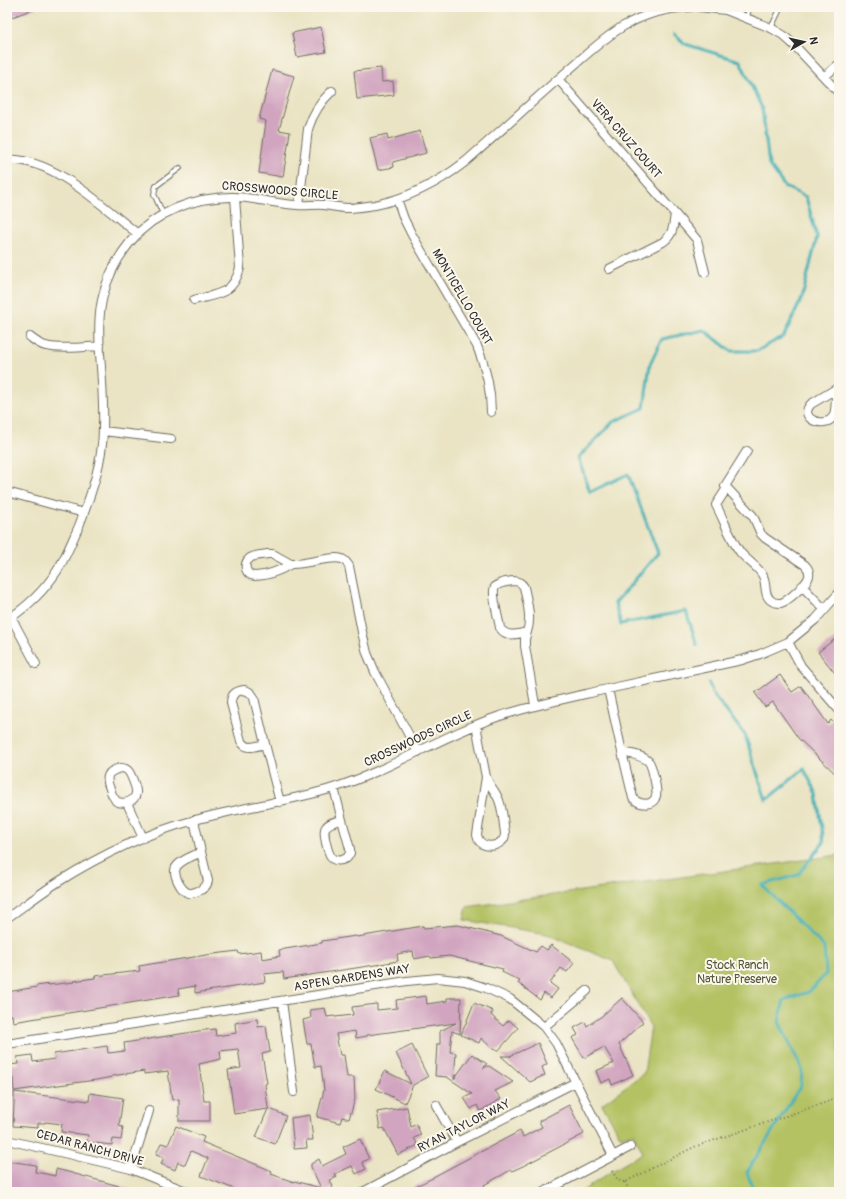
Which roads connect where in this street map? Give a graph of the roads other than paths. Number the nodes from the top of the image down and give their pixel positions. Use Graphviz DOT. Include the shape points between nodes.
graph roads {
  1 [pos="691,7"];
  2 [pos="699,7"];
  3 [pos="749,7"];
  4 [pos="781,7"];
  5 [pos="747,18"];
  6 [pos="771,28"];
  7 [pos="839,64"];
  8 [pos="824,77"];
  9 [pos="558,79"];
  10 [pos="332,91"];
  11 [pos="839,91"];
  12 [pos="7,160"];
  13 [pos="180,168"];
  14 [pos="235,197"];
  15 [pos="398,199"];
  16 [pos="299,205"];
  17 [pos="675,214"];
  18 [pos="164,215"];
  19 [pos="138,234"];
  20 [pos="609,269"];
  21 [pos="705,272"];
  22 [pos="194,300"];
  23 [pos="30,337"];
  24 [pos="100,346"];
  25 [pos="491,412"];
  26 [pos="103,431"];
  27 [pos="171,439"];
  28 [pos="746,451"];
  29 [pos="727,488"];
  30 [pos="7,492"];
  31 [pos="84,513"];
  32 [pos="291,564"];
  33 [pos="802,586"];
  34 [pos="839,593"];
  35 [pos="825,610"];
  36 [pos="9,618"];
  37 [pos="527,632"];
  38 [pos="788,642"];
  39 [pos="36,664"];
  40 [pos="608,689"];
  41 [pos="535,705"];
  42 [pos="839,710"];
  43 [pos="476,725"];
  44 [pos="265,744"];
  45 [pos="418,752"];
  46 [pos="622,752"];
  47 [pos="486,777"];
  48 [pos="334,788"];
  49 [pos="280,802"];
  50 [pos="127,803"];
  51 [pos="194,820"];
  52 [pos="342,820"];
  53 [pos="143,838"];
  54 [pos="201,852"];
  55 [pos="8,915"];
  56 [pos="586,991"];
  57 [pos="282,1001"];
  58 [pos="544,1027"];
  59 [pos="7,1044"];
  60 [pos="576,1082"];
  61 [pos="294,1092"];
  62 [pos="436,1106"];
  63 [pos="149,1111"];
  64 [pos="7,1140"];
  65 [pos="458,1142"];
  66 [pos="630,1147"];
  67 [pos="613,1156"];
  68 [pos="131,1169"];
  69 [pos="188,1192"];
  70 [pos="363,1192"];
  71 [pos="544,1192"];
  1 -- 9 [label="street, CROSSWOODS CIRCLE" via="669,9 622,27"];
  2 -- 5 [label="street" via="726,10"];
  3 -- 5 [label="lane"];
  4 -- 6 [label="lane"];
  5 -- 6 [label="street"];
  6 -- 8 [label="street" via="794,45"];
  7 -- 8 [label="street"];
  8 -- 11 [label="street"];
  9 -- 15 [label="street, CROSSWOODS CIRCLE" via="450,174"];
  9 -- 17 [label="street, VERA CRUZ COURT"];
  10 -- 16 [label="street" via="317,108 308,129"];
  12 -- 19 [label="street" via="29,162 64,177"];
  13 -- 18 [label="lane" via="156,186 154,194"];
  14 -- 16 [label="street, CROSSWOODS CIRCLE"];
  14 -- 18 [label="street, CROSSWOODS CIRCLE" via="194,202"];
  14 -- 22 [label="street" via="240,268 238,277 234,284 222,293"];
  15 -- 16 [label="street, CROSSWOODS CIRCLE" via="346,208"];
  15 -- 25 [label="street, MONTICELLO COURT" via="412,235 477,346 489,381"];
  17 -- 20 [label="street" via="673,230 663,242"];
  17 -- 21 [label="street, VERA CRUZ COURT" via="697,240"];
  18 -- 19 [label="street, CROSSWOODS CIRCLE"];
  19 -- 24 [label="street, CROSSWOODS CIRCLE" via="121,254 108,278 101,304"];
  23 -- 24 [label="street" via="45,346 55,348"];
  24 -- 26 [label="street, CROSSWOODS CIRCLE"];
  26 -- 27 [label="street"];
  26 -- 31 [label="street, CROSSWOODS CIRCLE" via="96,474"];
  28 -- 29 [label="street" via="725,486"];
  29 -- 33 [label="street" via="753,516 765,538 808,568 809,577"];
  29 -- 33 [label="street" via="716,505 737,548 760,570 768,598 781,603"];
  30 -- 31 [label="street"];
  31 -- 36 [label="street, CROSSWOODS CIRCLE" via="57,572 35,598"];
  32 -- 32 [label="street" via="277,572 256,576 248,574 245,566 249,558 268,554"];
  32 -- 45 [label="street" via="335,558 343,559 349,566 367,653"];
  33 -- 35 [label="street"];
  34 -- 35 [label="street, CROSSWOODS CIRCLE"];
  35 -- 38 [label="street, CROSSWOODS CIRCLE"];
  36 -- 39 [label="street, CROSSWOODS CIRCLE"];
  37 -- 37 [label="street" via="530,618 522,583 518,581 496,586 494,593 500,628 508,635"];
  37 -- 41 [label="street" via="525,646"];
  38 -- 40 [label="street, CROSSWOODS CIRCLE" via="742,660"];
  38 -- 42 [label="street" via="801,666"];
  40 -- 41 [label="street, CROSSWOODS CIRCLE"];
  40 -- 46 [label="street"];
  41 -- 43 [label="street, CROSSWOODS CIRCLE"];
  43 -- 45 [label="street, CROSSWOODS CIRCLE"];
  43 -- 47 [label="street"];
  44 -- 44 [label="street" via="250,748 242,744 231,703 231,698 237,691 244,690 252,694"];
  44 -- 49 [label="street"];
  45 -- 48 [label="street, CROSSWOODS CIRCLE" via="365,777"];
  46 -- 46 [label="street" via="633,798 640,804 654,800 657,793 649,762"];
  47 -- 47 [label="street" via="500,804 506,833 502,841 489,846 480,843 477,835"];
  48 -- 49 [label="street, CROSSWOODS CIRCLE"];
  48 -- 52 [label="street"];
  49 -- 51 [label="street, CROSSWOODS CIRCLE"];
  50 -- 50 [label="street" via="119,803 113,798 106,781 109,773 117,768 129,772 136,789 134,798"];
  50 -- 53 [label="street"];
  51 -- 53 [label="street, CROSSWOODS CIRCLE"];
  51 -- 54 [label="street"];
  52 -- 52 [label="street" via="350,853 347,858 338,861 330,856 324,832 328,824"];
  53 -- 55 [label="street, CROSSWOODS CIRCLE" via="88,864"];
  54 -- 54 [label="street" via="178,864 175,869 175,875 183,890 188,893 195,893 207,885"];
  56 -- 58 [label="street"];
  57 -- 58 [label="street, ASPEN GARDENS WAY" via="407,981 452,979 486,988 510,999"];
  57 -- 59 [label="street, ASPEN GARDENS WAY"];
  57 -- 61 [label="street"];
  58 -- 60 [label="street, ASPEN GARDENS WAY" via="556,1043"];
  60 -- 65 [label="street, RYAN TAYLOR WAY"];
  60 -- 67 [label="street, ASPEN GARDENS WAY"];
  62 -- 65 [label="street"];
  63 -- 68 [label="street"];
  64 -- 68 [label="street, CEDAR RANCH DRIVE"];
  65 -- 70 [label="street, RYAN TAYLOR WAY"];
  66 -- 67 [label="street"];
  67 -- 71 [label="street"];
  68 -- 69 [label="street, CEDAR RANCH DRIVE"];
}
